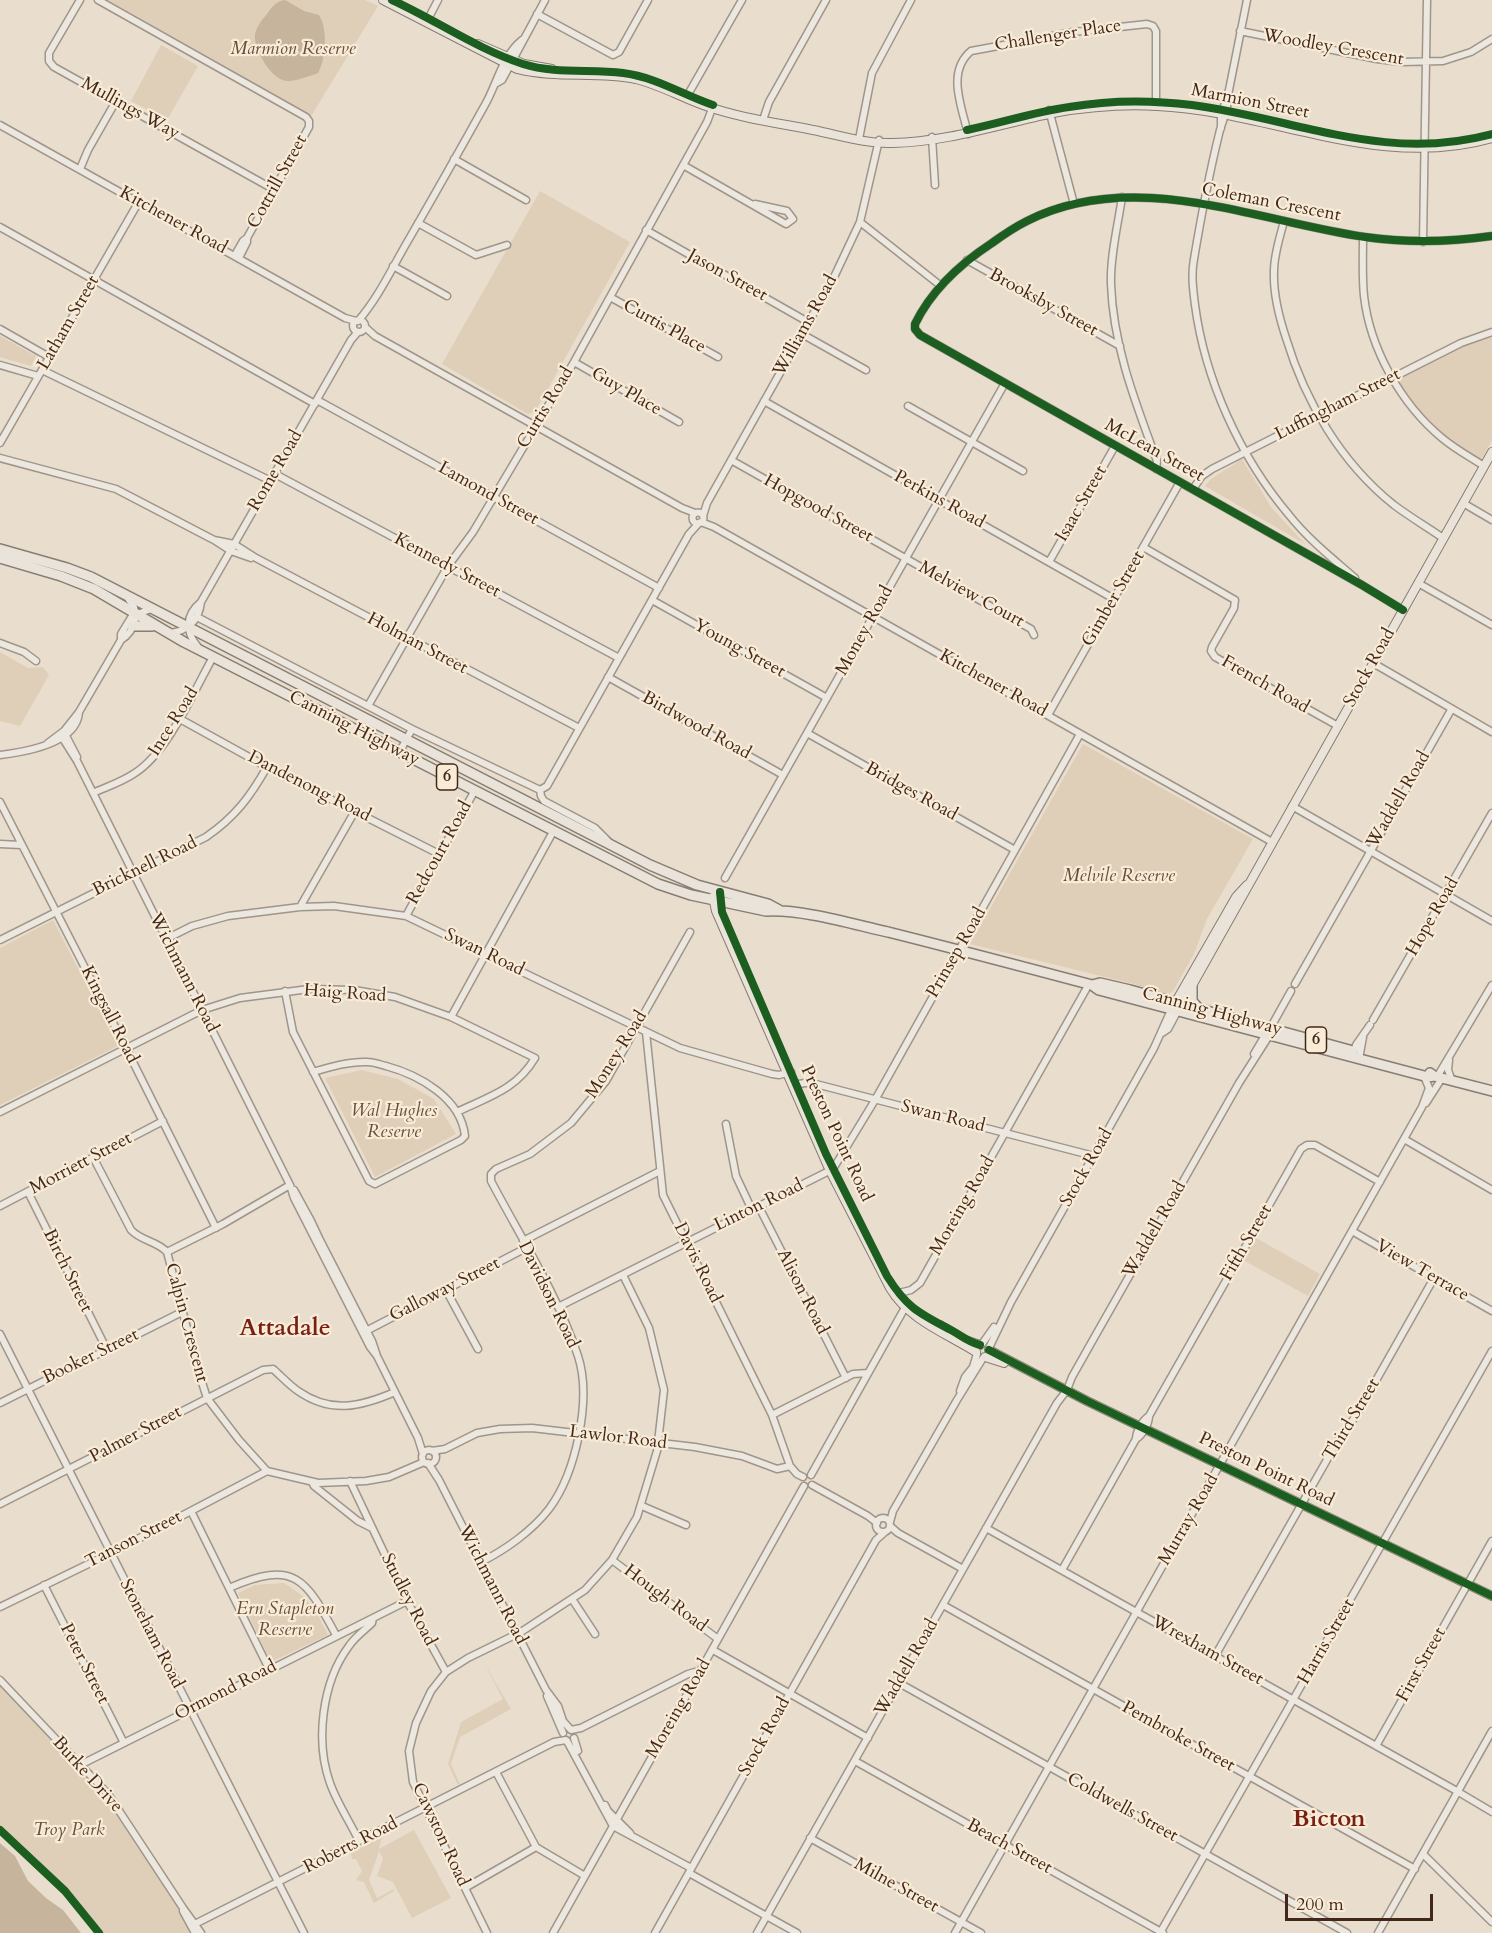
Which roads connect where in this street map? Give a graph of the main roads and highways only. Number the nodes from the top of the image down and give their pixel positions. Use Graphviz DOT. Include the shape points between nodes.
graph roads {
  1 [pos="383,0"];
  2 [pos="392,0"];
  3 [pos="427,19"];
  4 [pos="1492,136"];
  5 [pos="1492,452"];
  6 [pos="0,549"];
  7 [pos="0,558"];
  8 [pos="132,626"];
  9 [pos="157,627"];
  10 [pos="674,876"];
  11 [pos="1248,884"];
  12 [pos="670,889"];
  13 [pos="717,896"];
  14 [pos="1192,985"];
  15 [pos="1176,1007"];
  16 [pos="1199,1009"];
  17 [pos="1268,1033"];
  18 [pos="1356,1055"];
  19 [pos="1441,1078"];
  20 [pos="1492,1091"];
  21 [pos="832,1170"];
  22 [pos="907,1306"];
  23 [pos="1492,1594"];
  1 -- 3 [label="main road, Marmion Street"];
  2 -- 3 [label="main road, Marmion Street"];
  3 -- 4 [label="main road, Marmion Street" via="509,62 636,75 713,107 879,141 932,139 1089,104 1192,105 1361,140 1425,147"];
  5 -- 11 [label="main road, Stock Road"];
  6 -- 10 [label="highway, Canning Highway / 6" via="82,573"];
  7 -- 9 [label="highway, Canning Highway / 6" via="78,582"];
  8 -- 9 [label="highway"];
  9 -- 12 [label="highway, Canning Highway / 6"];
  10 -- 12 [label="highway"];
  10 -- 13 [label="highway, Canning Highway / 6"];
  11 -- 14 [label="main road, Stock Road"];
  11 -- 15 [label="main road, Stock Road" via="1236,897"];
  12 -- 13 [label="highway, Canning Highway / 6"];
  13 -- 15 [label="highway, Canning Highway / 6" via="768,904 779,910 959,949 1090,984 1099,990"];
  13 -- 21 [label="main road, Preston Point Road"];
  14 -- 15 [label="main road, Stock Road"];
  14 -- 16 [label="highway" via="1192,1001"];
  15 -- 16 [label="highway, Canning Highway / 6"];
  15 -- 17 [label="highway, Canning Highway / 6"];
  16 -- 17 [label="highway, Canning Highway / 6"];
  17 -- 18 [label="highway, Canning Highway / 6"];
  18 -- 19 [label="highway, Canning Highway / 6"];
  18 -- 19 [label="highway, Canning Highway / 6"];
  19 -- 20 [label="highway, Canning Highway / 6"];
  21 -- 22 [label="main road, Preston Point Road" via="887,1276"];
  21 -- 22 [label="main road, Preston Point Road" via="890,1288"];
  22 -- 23 [label="main road, Preston Point Road" via="918,1318 983,1351"];
}
